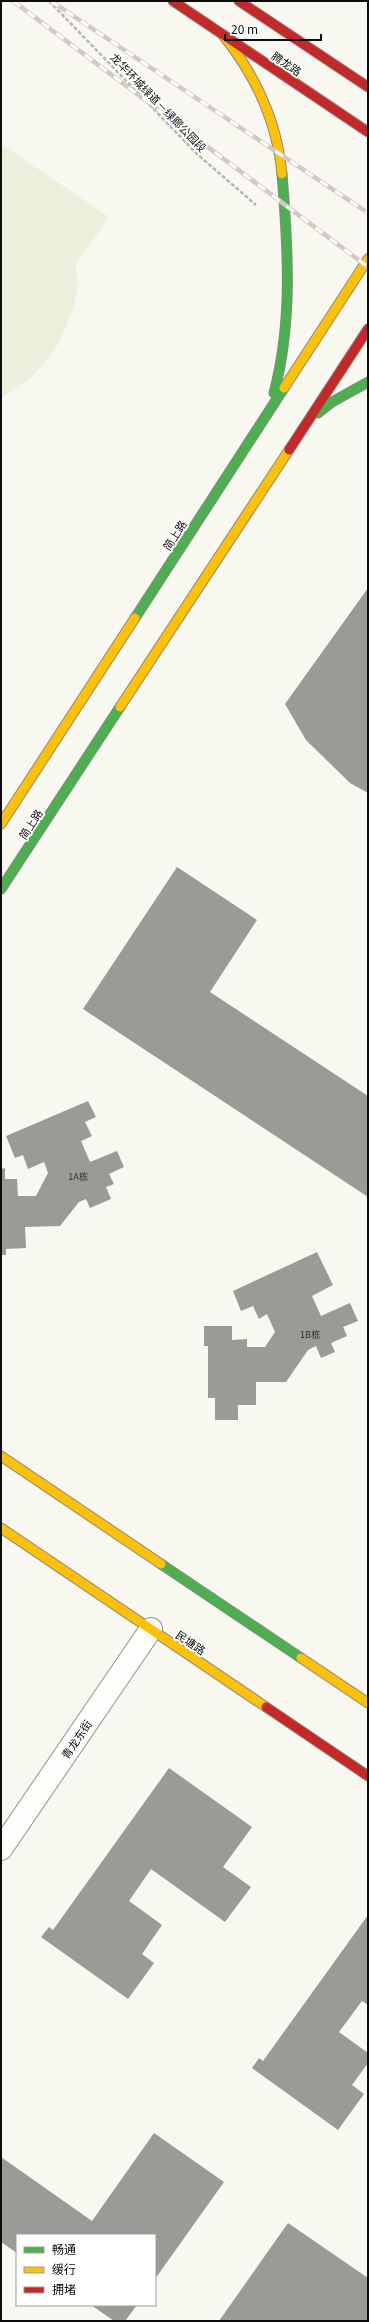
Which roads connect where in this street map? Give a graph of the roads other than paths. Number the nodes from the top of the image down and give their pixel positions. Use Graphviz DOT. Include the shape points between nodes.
graph roads {
  1 [pos="173,1"];
  2 [pos="239,1"];
  3 [pos="223,35"];
  4 [pos="357,79"];
  5 [pos="368,80"];
  6 [pos="368,87"];
  7 [pos="368,132"];
  8 [pos="368,259"];
  9 [pos="368,329"];
  10 [pos="368,382"];
  11 [pos="264,419"];
  12 [pos="306,425"];
  13 [pos="1,824"];
  14 [pos="1,889"];
  15 [pos="1,1456"];
  16 [pos="1,1528"];
  17 [pos="151,1629"];
  18 [pos="368,1703"];
  19 [pos="368,1776"];
  20 [pos="1,1849"];
  1 -- 3 [label="main road, 腾龙路"];
  2 -- 4 [label="main road"];
  3 -- 7 [label="main road, 腾龙路"];
  3 -- 11 [label="main road" via="240,55 255,80 276,136 282,164 289,265 286,330 278,380"];
  4 -- 5 [label="main road"];
  4 -- 6 [label="main road"];
  8 -- 11 [label="main road, 简上路"];
  9 -- 12 [label="main road, 简上路"];
  10 -- 12 [label="main road" via="332,402"];
  11 -- 13 [label="main road, 简上路"];
  12 -- 14 [label="main road, 简上路"];
  15 -- 18 [label="main road"];
  16 -- 17 [label="main road, 民塘路"];
  17 -- 19 [label="main road, 民塘路"];
  17 -- 20 [label="street, 青龙东街"];
}
